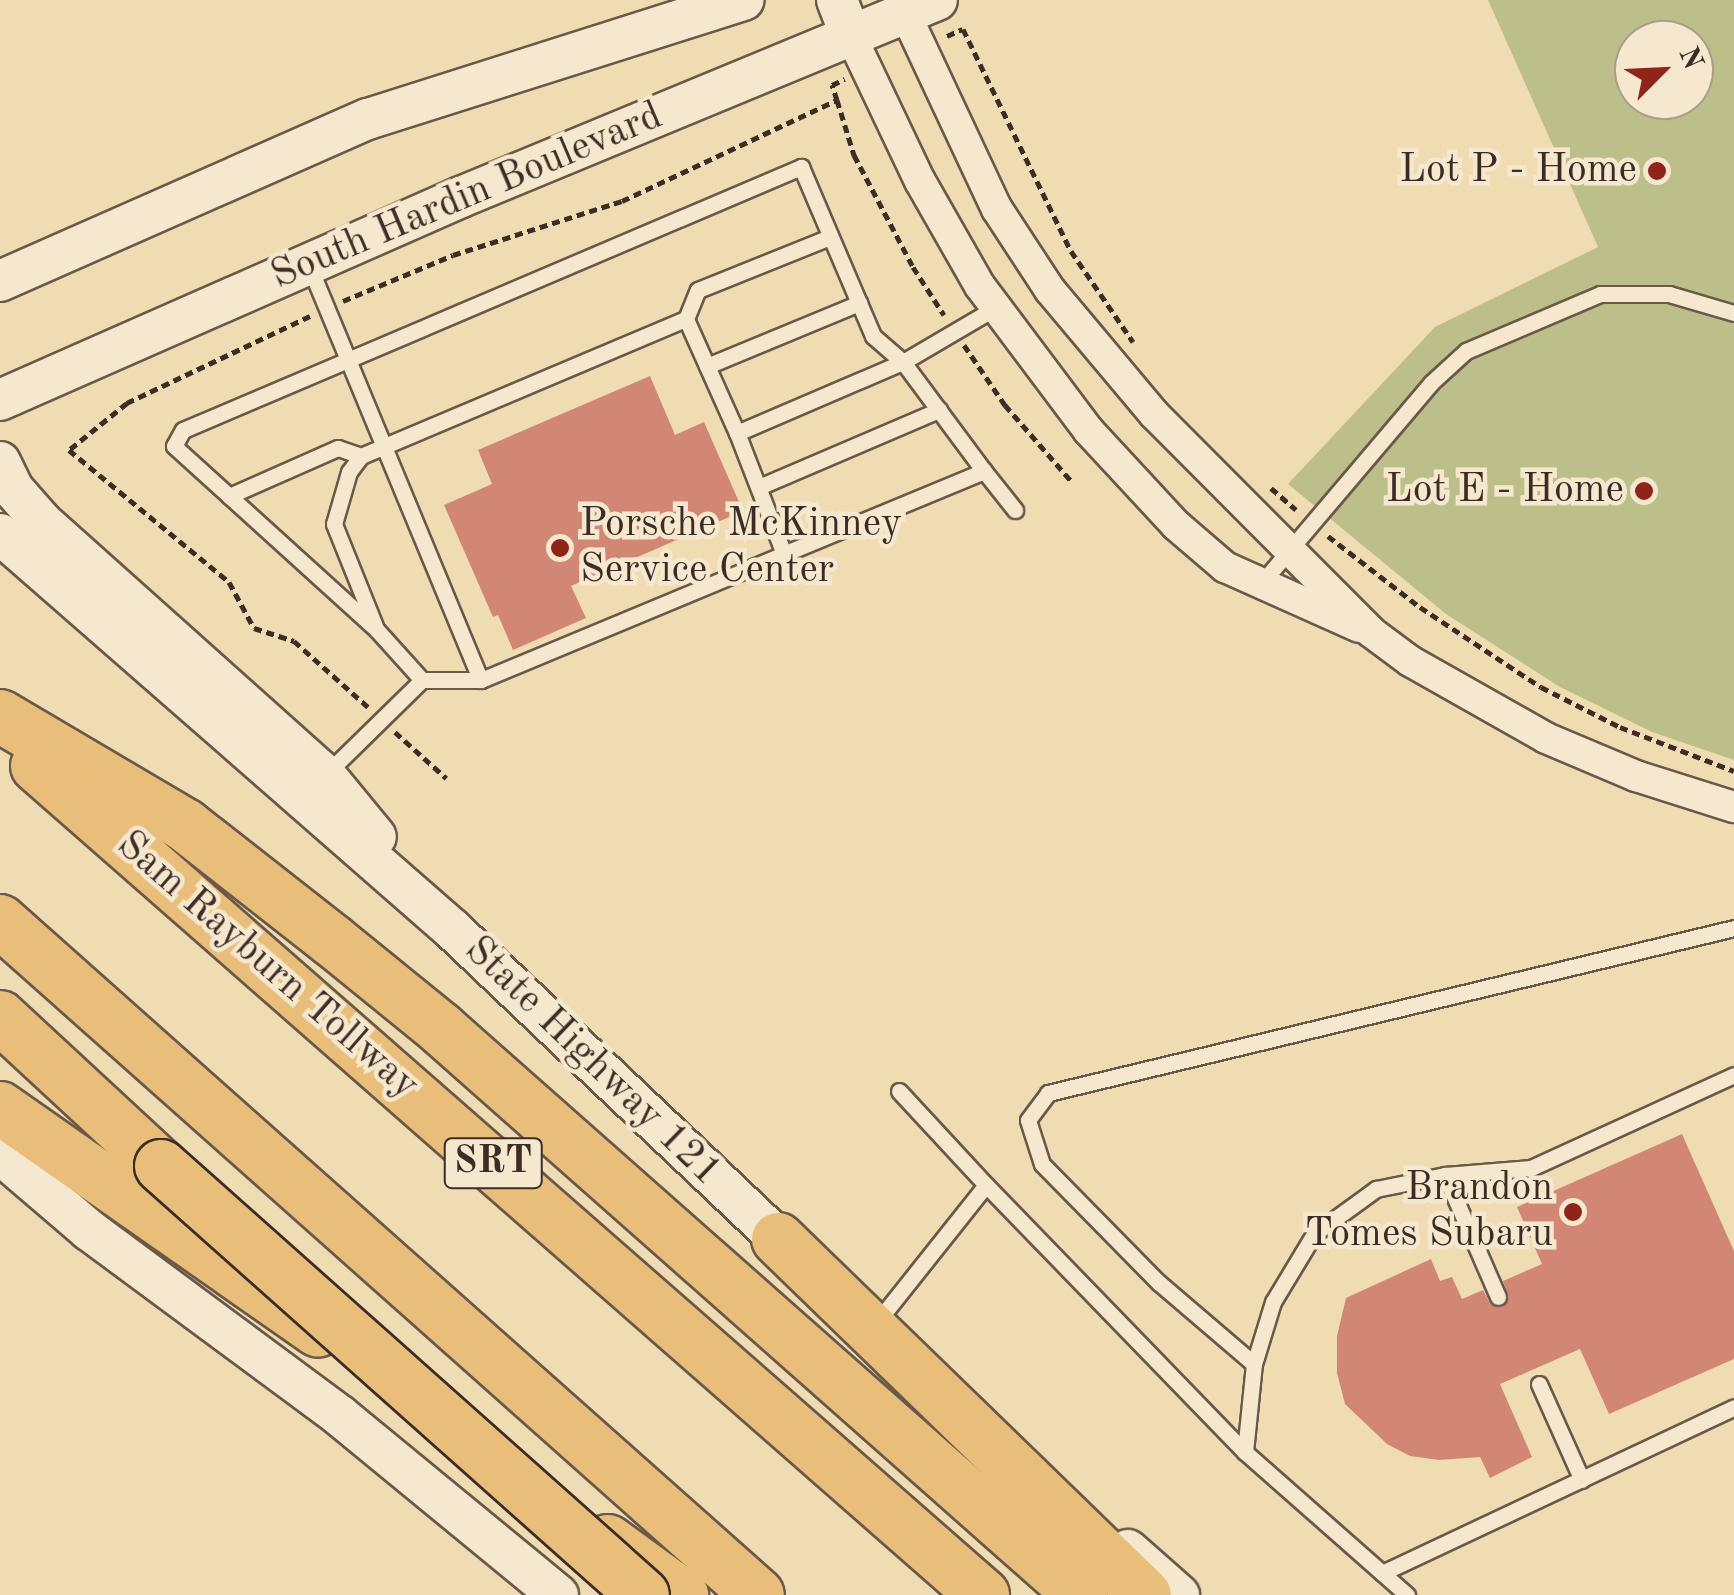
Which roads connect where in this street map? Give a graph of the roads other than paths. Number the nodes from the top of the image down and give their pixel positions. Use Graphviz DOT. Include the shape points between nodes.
graph roads {
  1 [pos="744,0"];
  2 [pos="914,4"];
  3 [pos="844,18"];
  4 [pos="830,236"];
  5 [pos="308,264"];
  6 [pos="0,281"];
  7 [pos="859,302"];
  8 [pos="995,308"];
  9 [pos="1734,313"];
  10 [pos="686,318"];
  11 [pos="349,358"];
  12 [pos="903,362"];
  13 [pos="707,366"];
  14 [pos="1,401"];
  15 [pos="938,410"];
  16 [pos="736,433"];
  17 [pos="384,446"];
  18 [pos="361,456"];
  19 [pos="0,462"];
  20 [pos="984,471"];
  21 [pos="759,487"];
  22 [pos="230,496"];
  23 [pos="1014,510"];
  24 [pos="0,534"];
  25 [pos="1289,550"];
  26 [pos="0,554"];
  27 [pos="784,554"];
  28 [pos="42,571"];
  29 [pos="1260,586"];
  30 [pos="377,630"];
  31 [pos="1371,632"];
  32 [pos="422,680"];
  33 [pos="481,680"];
  34 [pos="0,716"];
  35 [pos="0,734"];
  36 [pos="325,775"];
  37 [pos="1734,807"];
  38 [pos="0,921"];
  39 [pos="1734,928"];
  40 [pos="452,929"];
  41 [pos="0,1017"];
  42 [pos="1734,1077"];
  43 [pos="899,1091"];
  44 [pos="0,1108"];
  45 [pos="0,1154"];
  46 [pos="1445,1176"];
  47 [pos="986,1184"];
  48 [pos="778,1239"];
  49 [pos="1498,1297"];
  50 [pos="874,1325"];
  51 [pos="1254,1364"];
  52 [pos="1539,1384"];
  53 [pos="1734,1407"];
  54 [pos="1245,1452"];
  55 [pos="1582,1480"];
  56 [pos="1382,1573"];
  57 [pos="558,1595"];
  58 [pos="642,1595"];
  59 [pos="682,1595"];
  60 [pos="758,1595"];
  61 [pos="984,1595"];
  62 [pos="1081,1595"];
  63 [pos="1145,1595"];
  64 [pos="1179,1595"];
  65 [pos="1407,1595"];
  1 -- 6 [label="main road, South Hardin Boulevard" via="368,119"];
  2 -- 3 [label="main road, South Hardin Boulevard"];
  2 -- 25 [label="street" via="997,209 1050,290 1154,414"];
  3 -- 5 [label="main road, South Hardin Boulevard"];
  3 -- 8 [label="street" via="920,181"];
  4 -- 7 [label="lane"];
  4 -- 10 [label="lane" via="698,290"];
  4 -- 11 [label="lane" via="800,167"];
  5 -- 11 [label="lane"];
  5 -- 14 [label="main road, South Hardin Boulevard"];
  7 -- 12 [label="lane" via="874,336"];
  7 -- 13 [label="lane"];
  8 -- 12 [label="lane"];
  8 -- 29 [label="street" via="1118,465 1203,550"];
  9 -- 25 [label="lane" via="1669,294 1622,292 1581,300 1492,337 1445,368"];
  10 -- 13 [label="lane"];
  10 -- 17 [label="lane"];
  11 -- 17 [label="lane"];
  11 -- 22 [label="lane" via="182,430 174,446"];
  12 -- 15 [label="lane"];
  12 -- 16 [label="lane"];
  13 -- 16 [label="lane"];
  15 -- 20 [label="lane"];
  15 -- 21 [label="lane"];
  16 -- 21 [label="lane"];
  17 -- 18 [label="lane"];
  17 -- 33 [label="lane"];
  18 -- 22 [label="lane" via="338,448"];
  18 -- 30 [label="lane" via="349,472 334,524"];
  19 -- 36 [label="main road" via="12,489 42,522"];
  20 -- 23 [label="lane"];
  20 -- 27 [label="lane"];
  21 -- 27 [label="lane"];
  22 -- 30 [label="lane"];
  24 -- 28 [label="main road, State Highway 121"];
  25 -- 29 [label="lane"];
  25 -- 31 [label="street"];
  26 -- 28 [label="main road"];
  27 -- 33 [label="lane"];
  28 -- 40 [label="main road, State Highway 121"];
  29 -- 31 [label="street"];
  30 -- 32 [label="lane"];
  31 -- 37 [label="street" via="1410,662 1546,738"];
  32 -- 33 [label="lane"];
  32 -- 36 [label="lane"];
  34 -- 62 [label="highway" via="185,825 440,1028"];
  35 -- 61 [label="highway, Sam Rayburn Tollway / SRT"];
  36 -- 40 [label="main road"];
  38 -- 60 [label="highway"];
  39 -- 51 [label="lane" via="1048,1093 1028,1120 1042,1164 1159,1283"];
  40 -- 48 [label="main road, State Highway 121"];
  41 -- 58 [label="highway, bridge"];
  42 -- 46 [label="lane" via="1531,1168"];
  43 -- 47 [label="lane"];
  44 -- 59 [label="highway"];
  45 -- 57 [label="main road" via="89,1230 340,1416"];
  46 -- 49 [label="lane"];
  46 -- 51 [label="lane" via="1376,1189 1314,1234 1273,1302"];
  47 -- 50 [label="lane"];
  47 -- 54 [label="lane"];
  48 -- 50 [label="main road, State Highway 121"];
  48 -- 63 [label="highway"];
  50 -- 64 [label="main road, State Highway 121"];
  51 -- 54 [label="lane"];
  52 -- 55 [label="lane"];
  53 -- 55 [label="lane"];
  54 -- 56 [label="lane"];
  55 -- 56 [label="lane"];
  56 -- 65 [label="lane"];
}
